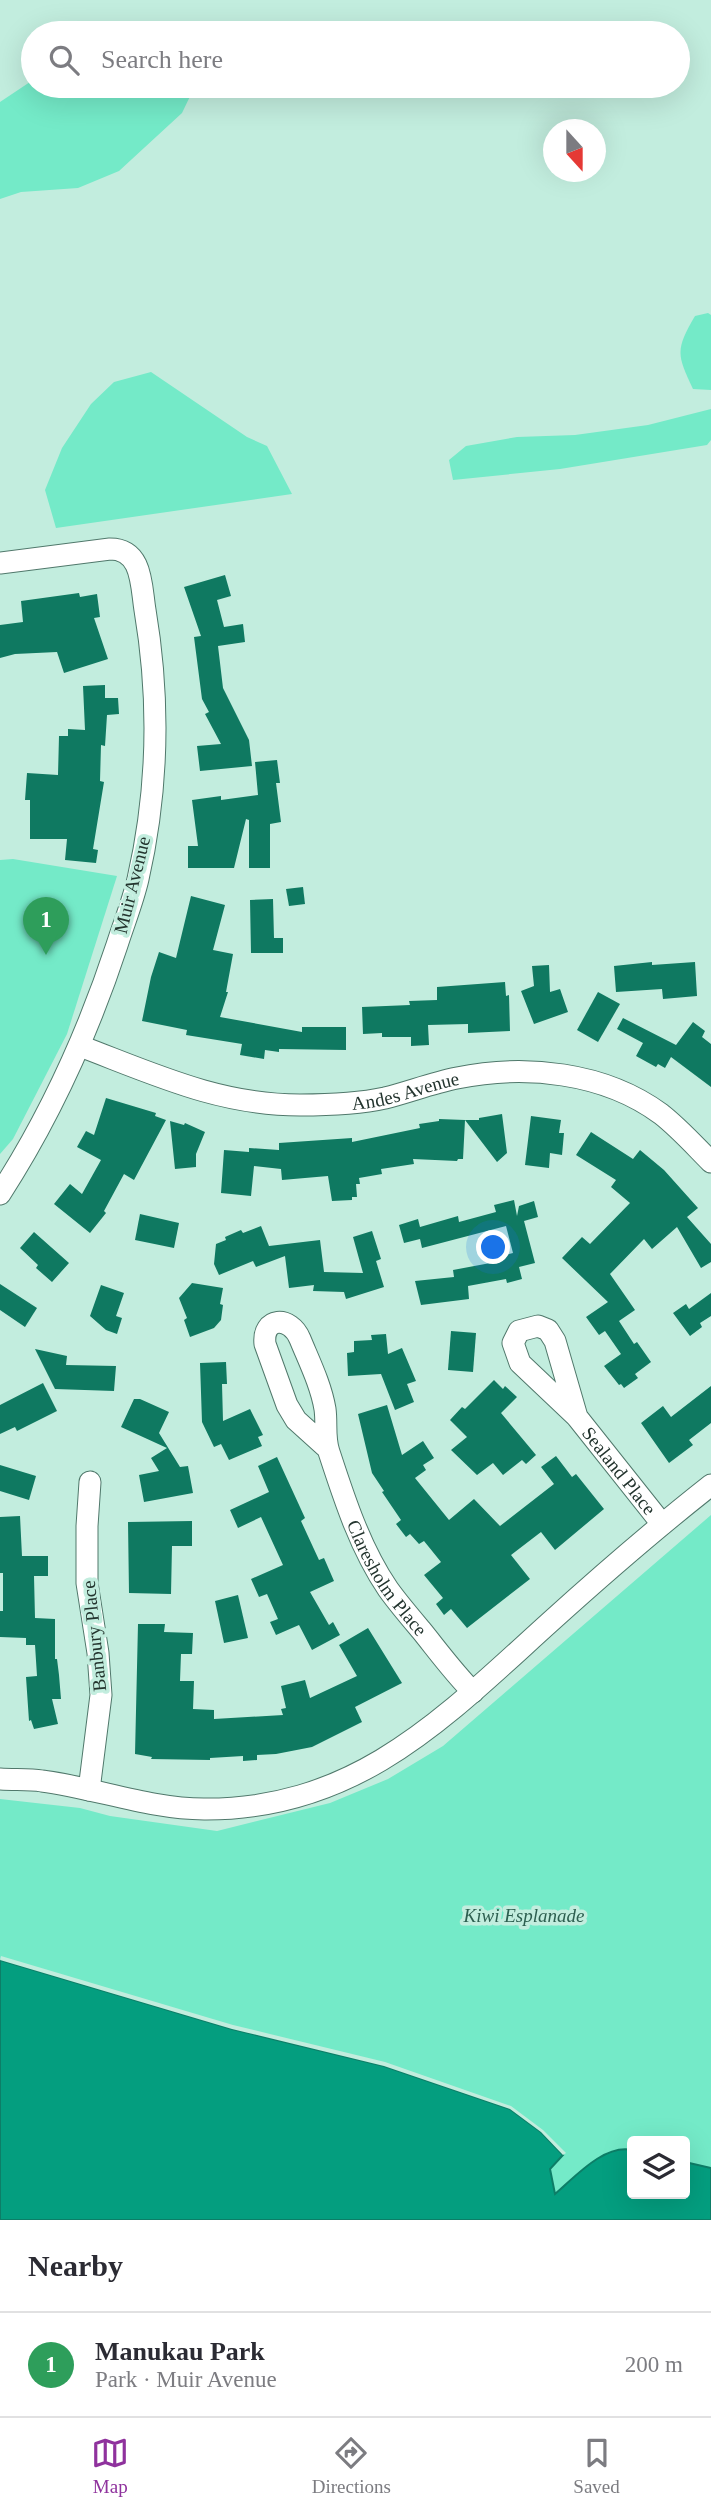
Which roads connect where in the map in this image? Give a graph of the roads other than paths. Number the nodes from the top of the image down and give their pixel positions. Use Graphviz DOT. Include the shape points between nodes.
graph roads {
  1 [pos="0,564"];
  2 [pos="80,1046"];
  3 [pos="711,1162"];
  4 [pos="0,1194"];
  5 [pos="578,1417"];
  6 [pos="327,1448"];
  7 [pos="90,1482"];
  8 [pos="711,1485"];
  9 [pos="662,1524"];
  10 [pos="473,1692"];
  11 [pos="0,1779"];
  12 [pos="89,1790"];
  1 -- 2 [label="street, Muir Avenue" via="110,549 130,554 138,568 151,645 154,764 138,880"];
  2 -- 3 [label="street, Andes Avenue" via="194,1090 269,1104 343,1104 490,1073 535,1071 584,1079 660,1114"];
  2 -- 4 [label="street, Muir Avenue" via="49,1113"];
  5 -- 9 [label="street, Sealand Place"];
  6 -- 6 [label="street, Claresholm Place" via="296,1420 287,1405 265,1344 264,1336 275,1324 290,1324 298,1334 323,1399"];
  6 -- 10 [label="street, Claresholm Place" via="355,1527 387,1588"];
  7 -- 12 [label="street, Banbury Place" via="88,1583 101,1695"];
  8 -- 9 [label="street"];
  9 -- 10 [label="street"];
  10 -- 12 [label="street" via="426,1732 358,1774 277,1802 202,1809"];
  11 -- 12 [label="street" via="42,1780"];
}
